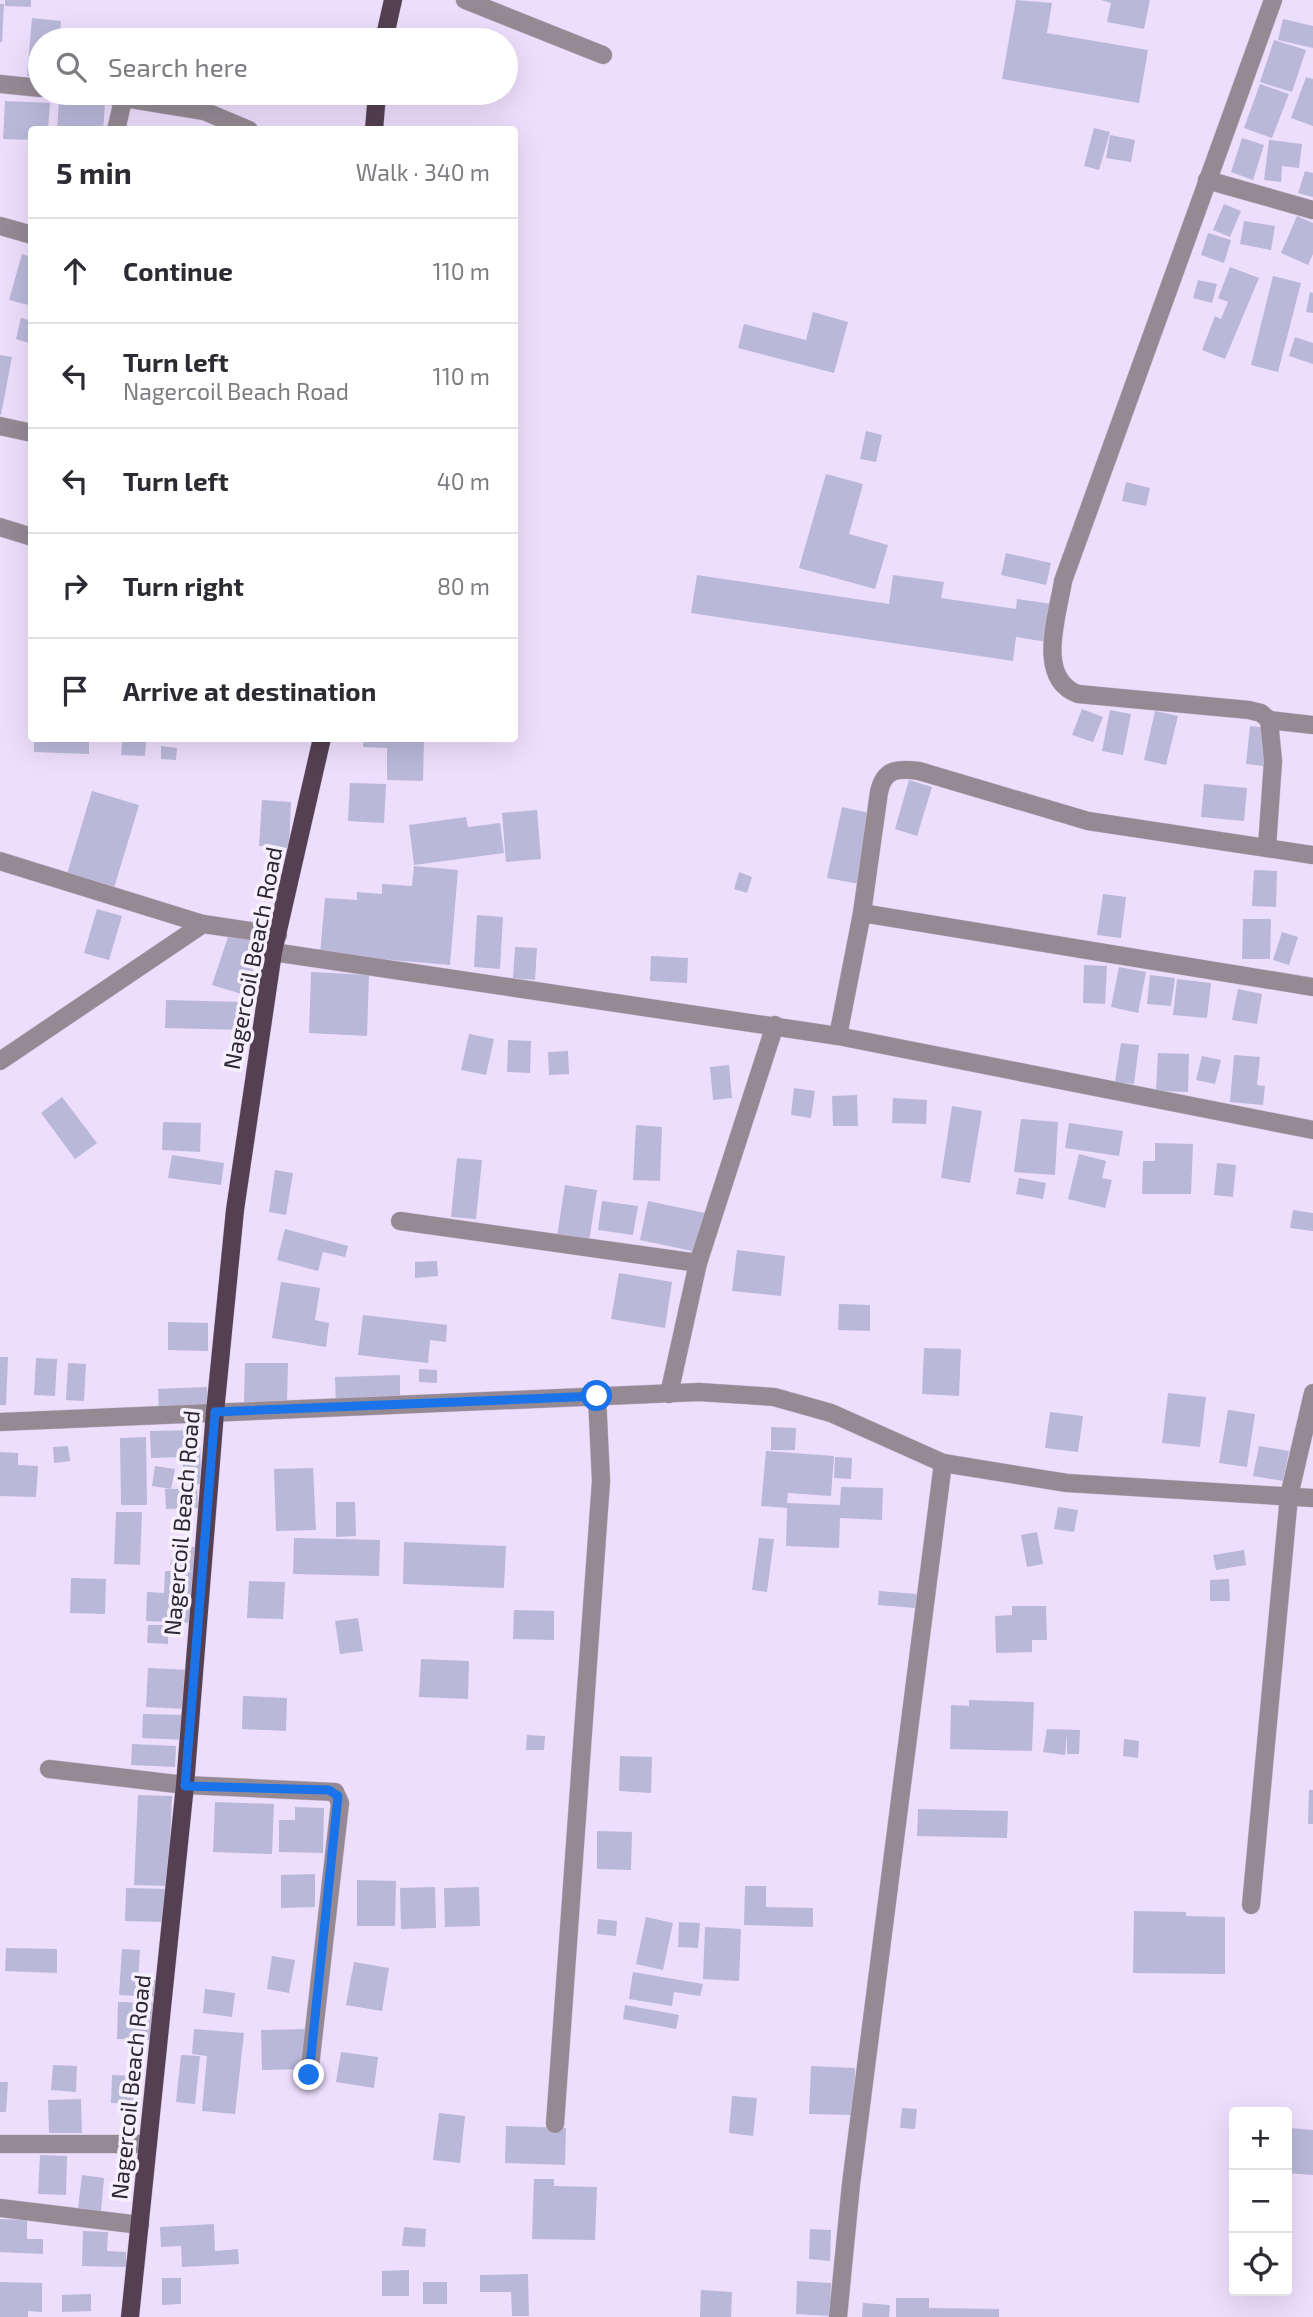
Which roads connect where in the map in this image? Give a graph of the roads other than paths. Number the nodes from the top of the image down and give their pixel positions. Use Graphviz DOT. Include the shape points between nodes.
graph roads {
  1 [pos="393,0"];
  2 [pos="465,0"];
  3 [pos="1273,0"];
  4 [pos="387,28"];
  5 [pos="603,55"];
  6 [pos="0,84"];
  7 [pos="28,87"];
  8 [pos="122,105"];
  9 [pos="172,105"];
  10 [pos="376,105"];
  11 [pos="117,126"];
  12 [pos="240,126"];
  13 [pos="374,126"];
  14 [pos="1206,180"];
  15 [pos="1313,210"];
  16 [pos="0,226"];
  17 [pos="28,234"];
  18 [pos="0,426"];
  19 [pos="28,432"];
  20 [pos="0,527"];
  21 [pos="28,536"];
  22 [pos="1269,720"];
  23 [pos="1313,725"];
  24 [pos="321,742"];
  25 [pos="1267,847"];
  26 [pos="1313,856"];
  27 [pos="0,861"];
  28 [pos="862,913"];
  29 [pos="203,924"];
  30 [pos="276,944"];
  31 [pos="1313,987"];
  32 [pos="775,1025"];
  33 [pos="838,1036"];
  34 [pos="0,1061"];
  35 [pos="1313,1130"];
  36 [pos="400,1222"];
  37 [pos="698,1263"];
  38 [pos="1313,1393"];
  39 [pos="669,1394"];
  40 [pos="597,1396"];
  41 [pos="215,1412"];
  42 [pos="0,1422"];
  43 [pos="943,1463"];
  44 [pos="1289,1496"];
  45 [pos="1313,1498"];
  46 [pos="48,1769"];
  47 [pos="185,1786"];
  48 [pos="1251,1905"];
  49 [pos="309,2075"];
  50 [pos="555,2124"];
  51 [pos="0,2144"];
  52 [pos="148,2144"];
  53 [pos="0,2208"];
  54 [pos="140,2225"];
  55 [pos="130,2317"];
  56 [pos="838,2317"];
  1 -- 4 [label="main road"];
  2 -- 5 [label="street"];
  3 -- 14 [label="street"];
  6 -- 7 [label="street"];
  8 -- 11 [label="street"];
  9 -- 12 [label="street" via="204,111"];
  10 -- 13 [label="main road"];
  14 -- 15 [label="street"];
  14 -- 22 [label="street" via="1063,581 1053,664 1069,691 1087,696 1249,710"];
  16 -- 17 [label="street"];
  18 -- 19 [label="street"];
  20 -- 21 [label="street"];
  22 -- 23 [label="street"];
  22 -- 25 [label="street" via="1273,761"];
  24 -- 30 [label="main road, Nagercoil Beach Road"];
  25 -- 26 [label="street"];
  25 -- 28 [label="street" via="1088,821 900,769 882,778"];
  27 -- 29 [label="street"];
  28 -- 31 [label="street"];
  28 -- 33 [label="street"];
  29 -- 30 [label="street"];
  29 -- 34 [label="street"];
  30 -- 32 [label="street"];
  30 -- 41 [label="main road, Nagercoil Beach Road" via="235,1210"];
  32 -- 33 [label="street"];
  32 -- 37 [label="street"];
  33 -- 35 [label="street"];
  36 -- 37 [label="street"];
  37 -- 39 [label="street"];
  38 -- 44 [label="street"];
  39 -- 40 [label="street"];
  39 -- 43 [label="street" via="774,1397 831,1413"];
  40 -- 41 [label="street"];
  40 -- 50 [label="street" via="601,1481"];
  41 -- 42 [label="street"];
  41 -- 47 [label="main road, Nagercoil Beach Road"];
  43 -- 44 [label="street" via="1067,1483"];
  43 -- 56 [label="street"];
  44 -- 45 [label="street"];
  44 -- 48 [label="street"];
  46 -- 47 [label="street"];
  47 -- 49 [label="street" via="329,1790 338,1796"];
  47 -- 52 [label="main road, Nagercoil Beach Road"];
  51 -- 52 [label="street"];
  52 -- 54 [label="main road, Nagercoil Beach Road"];
  53 -- 54 [label="street"];
  54 -- 55 [label="main road, Nagercoil Beach Road"];
}
